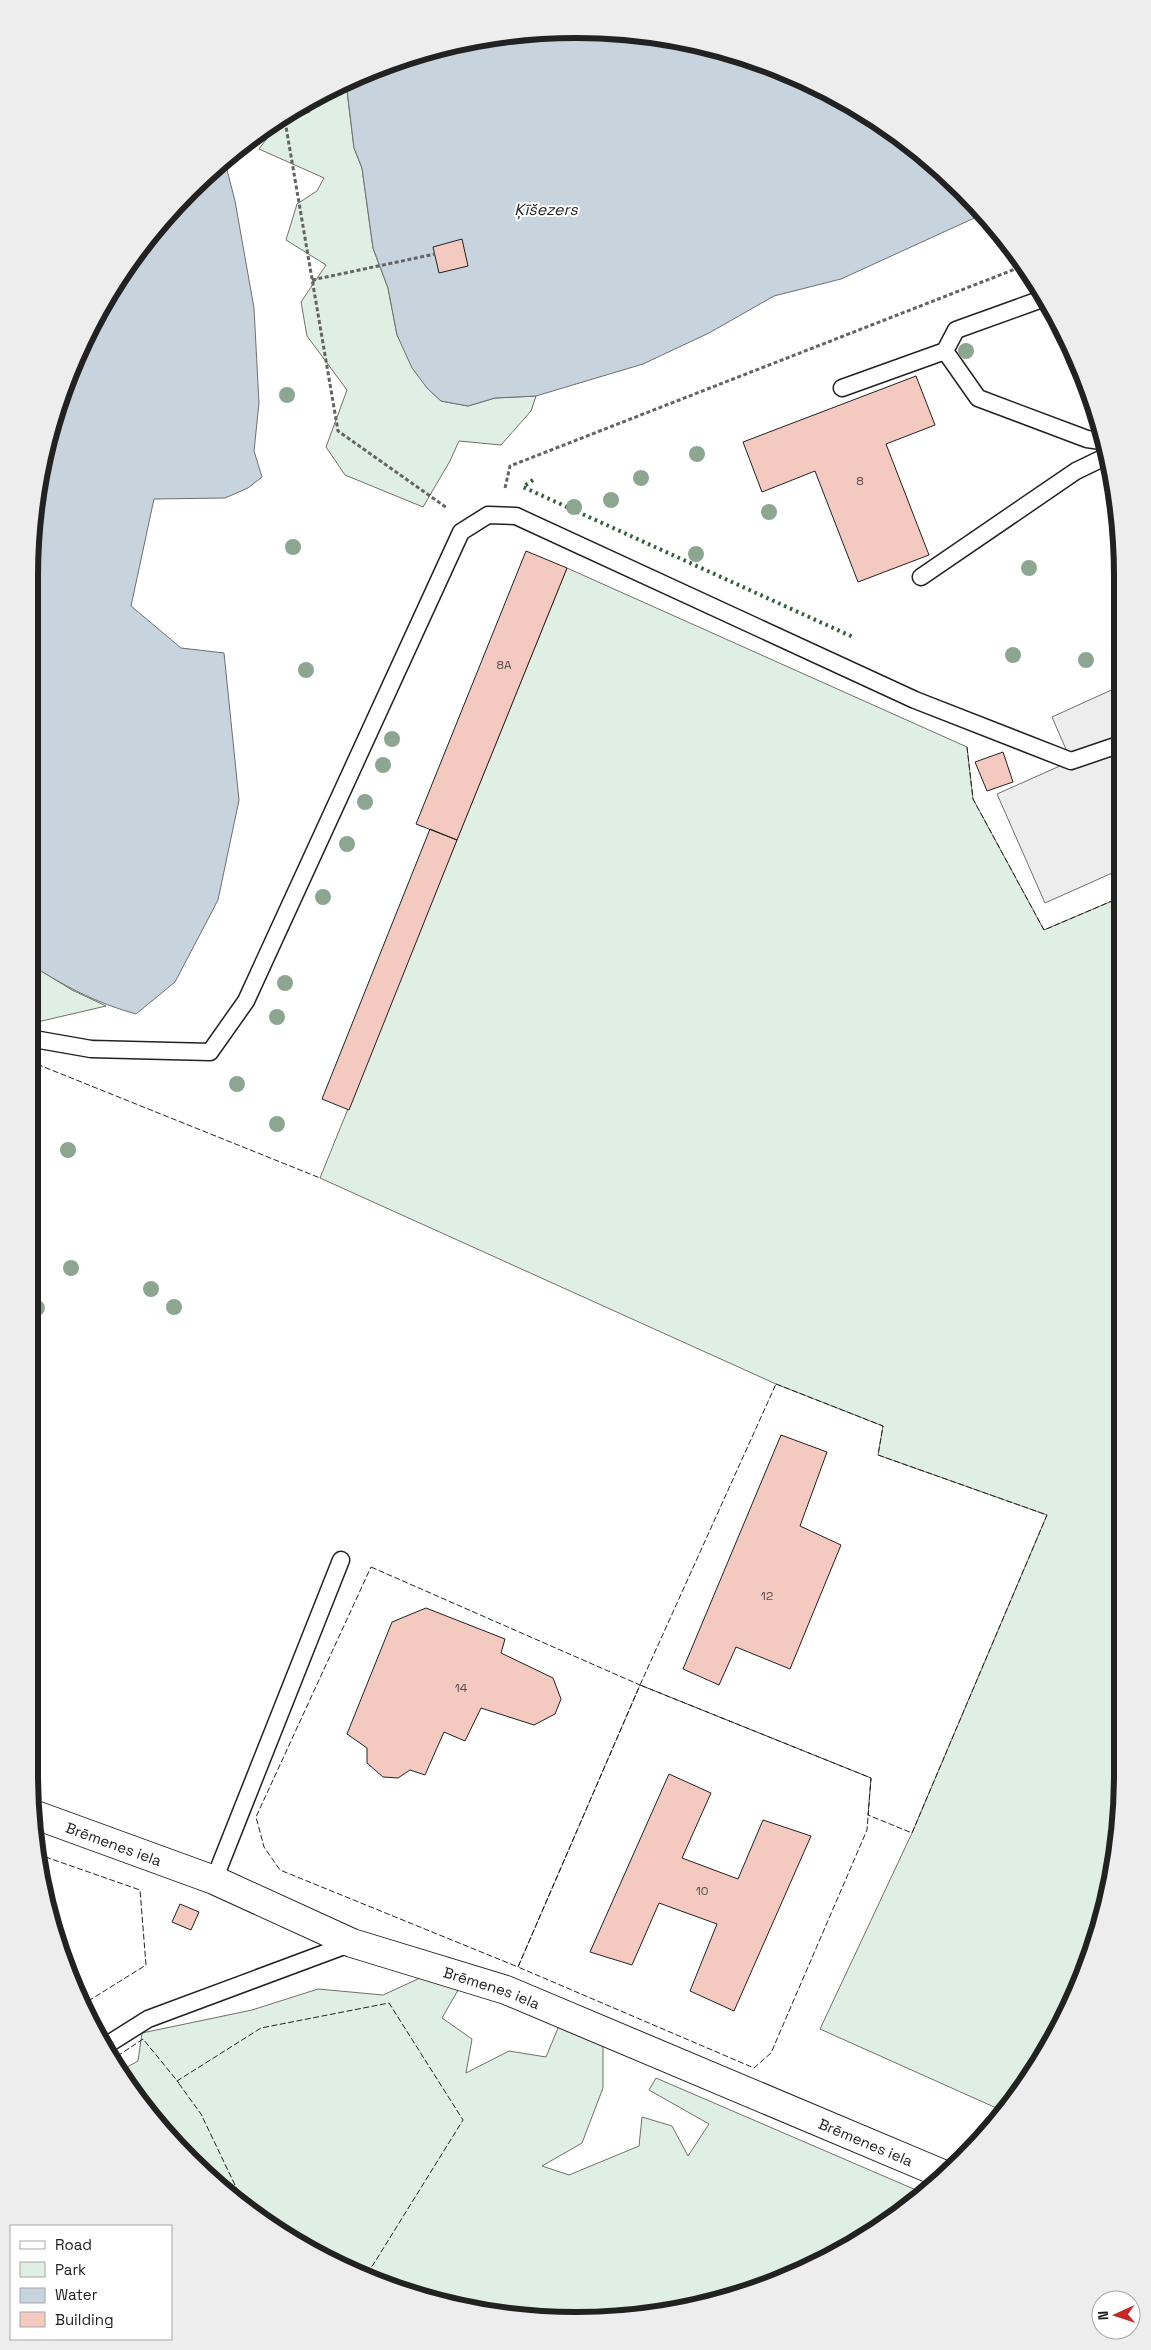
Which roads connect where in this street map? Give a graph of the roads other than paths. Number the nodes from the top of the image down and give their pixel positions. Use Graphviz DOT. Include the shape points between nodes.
graph roads {
  1 [pos="1038,301"];
  2 [pos="945,351"];
  3 [pos="842,388"];
  4 [pos="1096,440"];
  5 [pos="1100,459"];
  6 [pos="921,577"];
  7 [pos="1114,745"];
  8 [pos="38,1040"];
  9 [pos="341,1560"];
  10 [pos="40,1816"];
  11 [pos="214,1880"];
  12 [pos="352,1943"];
  13 [pos="110,2043"];
  14 [pos="938,2172"];
  1 -- 2 [label="lane" via="956,330"];
  2 -- 3 [label="lane"];
  2 -- 4 [label="lane" via="978,398"];
  5 -- 6 [label="lane" via="1076,471"];
  7 -- 8 [label="lane" via="1071,761 915,700 516,516 488,515 461,532 246,1001 210,1052 91,1050"];
  9 -- 11 [label="lane"];
  10 -- 11 [label="street, Brēmenes iela"];
  11 -- 12 [label="street, Brēmenes iela"];
  12 -- 13 [label="lane" via="148,2019"];
  12 -- 14 [label="street, Brēmenes iela" via="506,1990"];
}
